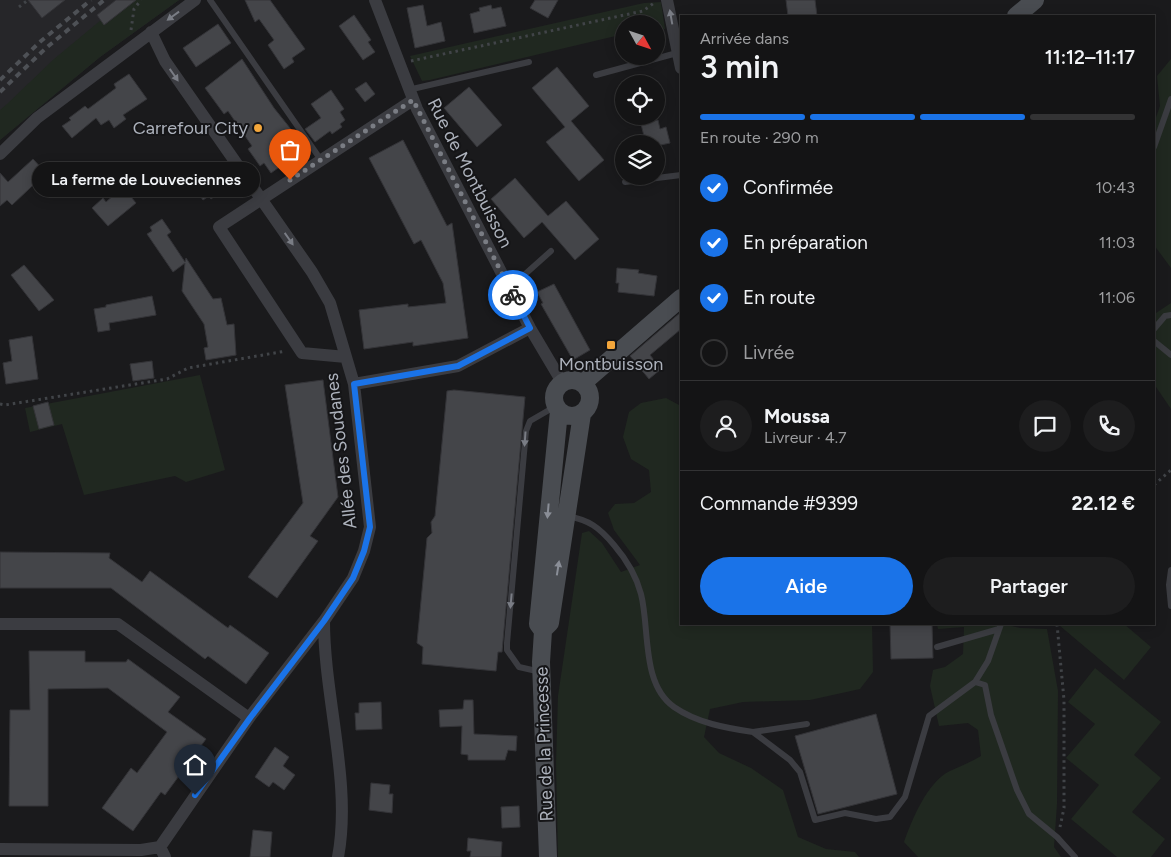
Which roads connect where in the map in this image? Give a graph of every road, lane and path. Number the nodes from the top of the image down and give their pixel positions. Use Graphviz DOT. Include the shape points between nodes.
graph roads {
  1 [pos="28,0"];
  2 [pos="141,0"];
  3 [pos="195,0"];
  4 [pos="210,0"];
  5 [pos="657,0"];
  6 [pos="668,0"];
  7 [pos="1035,0"];
  8 [pos="378,1"];
  9 [pos="19,7"];
  10 [pos="1017,15"];
  11 [pos="151,32"];
  12 [pos="130,34"];
  13 [pos="677,54"];
  14 [pos="529,62"];
  15 [pos="398,64"];
  16 [pos="680,64"];
  17 [pos="596,75"];
  18 [pos="410,95"];
  19 [pos="1171,99"];
  20 [pos="1155,144"];
  21 [pos="0,154"];
  22 [pos="321,160"];
  23 [pos="680,175"];
  24 [pos="665,177"];
  25 [pos="261,199"];
  26 [pos="551,251"];
  27 [pos="508,285"];
  28 [pos="680,299"];
  29 [pos="1171,315"];
  30 [pos="530,328"];
  31 [pos="1155,328"];
  32 [pos="1155,341"];
  33 [pos="299,349"];
  34 [pos="1171,355"];
  35 [pos="346,357"];
  36 [pos="562,382"];
  37 [pos="583,383"];
  38 [pos="354,384"];
  39 [pos="0,404"];
  40 [pos="557,408"];
  41 [pos="582,414"];
  42 [pos="1171,470"];
  43 [pos="551,476"];
  44 [pos="572,479"];
  45 [pos="1155,484"];
  46 [pos="566,516"];
  47 [pos="1171,570"];
  48 [pos="1171,606"];
  49 [pos="324,621"];
  50 [pos="0,624"];
  51 [pos="1057,625"];
  52 [pos="1000,626"];
  53 [pos="543,631"];
  54 [pos="937,647"];
  55 [pos="542,672"];
  56 [pos="975,682"];
  57 [pos="250,718"];
  58 [pos="807,724"];
  59 [pos="753,732"];
  60 [pos="1057,837"];
  61 [pos="0,849"];
  62 [pos="163,852"];
  63 [pos="338,857"];
  64 [pos="548,857"];
  65 [pos="1075,857"];
  1 -- 9 [label="path"];
  2 -- 12 [label="path" via="134,9"];
  3 -- 11 [label="street, one-way"];
  4 -- 22 [label="lane"];
  5 -- 15 [label="path" via="643,11"];
  13 -- 6 [label="street, one-way"];
  7 -- 10 [label="street"];
  8 -- 15 [label="street, Rue de Montbuisson"];
  11 -- 21 [label="street" via="37,118"];
  11 -- 25 [label="street, Allée des Soudanes, one-way" via="165,61"];
  13 -- 16 [label="street"];
  13 -- 17 [label="lane"];
  14 -- 18 [label="lane"];
  15 -- 18 [label="street, Rue de Montbuisson"];
  18 -- 22 [label="street"];
  18 -- 27 [label="street, Rue de Montbuisson"];
  19 -- 20 [label="lane"];
  22 -- 25 [label="street"];
  23 -- 24 [label="lane"];
  25 -- 33 [label="street" via="219,227"];
  25 -- 35 [label="street, Allée des Soudanes, one-way" via="330,303"];
  26 -- 27 [label="lane"];
  27 -- 30 [label="street, Rue de Montbuisson"];
  28 -- 37 [label="street"];
  29 -- 31 [label="lane" via="1165,316"];
  30 -- 36 [label="street, Rue de Montbuisson"];
  30 -- 38 [label="street" via="458,366"];
  32 -- 34 [label="lane"];
  33 -- 35 [label="street" via="302,354"];
  33 -- 39 [label="path" via="188,368 167,379"];
  35 -- 38 [label="street, Allée des Soudanes"];
  36 -- 37 [label="street"];
  36 -- 40 [label="street" via="555,390"];
  37 -- 41 [label="street" via="590,399"];
  38 -- 49 [label="street, Allée des Soudanes" via="370,527 353,578"];
  40 -- 41 [label="street" via="572,416"];
  40 -- 43 [label="street, Rue de la Princesse"];
  40 -- 55 [label="lane, one-way" via="530,421 526,431 507,643 507,650 519,667"];
  41 -- 44 [label="street, Rue de la Princesse"];
  42 -- 45 [label="path"];
  43 -- 44 [label="street"];
  43 -- 53 [label="street, Rue de la Princesse, one-way" via="538,624"];
  44 -- 46 [label="street, Rue de la Princesse"];
  53 -- 46 [label="street, Rue de la Princesse, one-way" via="550,623"];
  46 -- 59 [label="lane" via="585,519 606,536 634,572 641,594 655,684 673,706 701,721"];
  47 -- 48 [label="lane"];
  49 -- 57 [label="street, Allée des Soudanes"];
  49 -- 63 [label="street" via="324,648 342,797 342,836"];
  50 -- 57 [label="street" via="118,624"];
  51 -- 60 [label="path" via="1064,700 1064,808"];
  52 -- 54 [label="lane"];
  52 -- 56 [label="lane" via="988,661"];
  53 -- 55 [label="street, Rue de la Princesse"];
  55 -- 64 [label="street, Rue de la Princesse"];
  56 -- 59 [label="lane" via="929,716 905,797 890,816 876,819 845,813 815,820 800,772 790,760"];
  56 -- 60 [label="lane" via="985,684 990,715 1029,814"];
  57 -- 62 [label="street, Allée des Soudanes"];
  58 -- 59 [label="lane"];
  60 -- 65 [label="lane"];
  61 -- 62 [label="street"];
}
